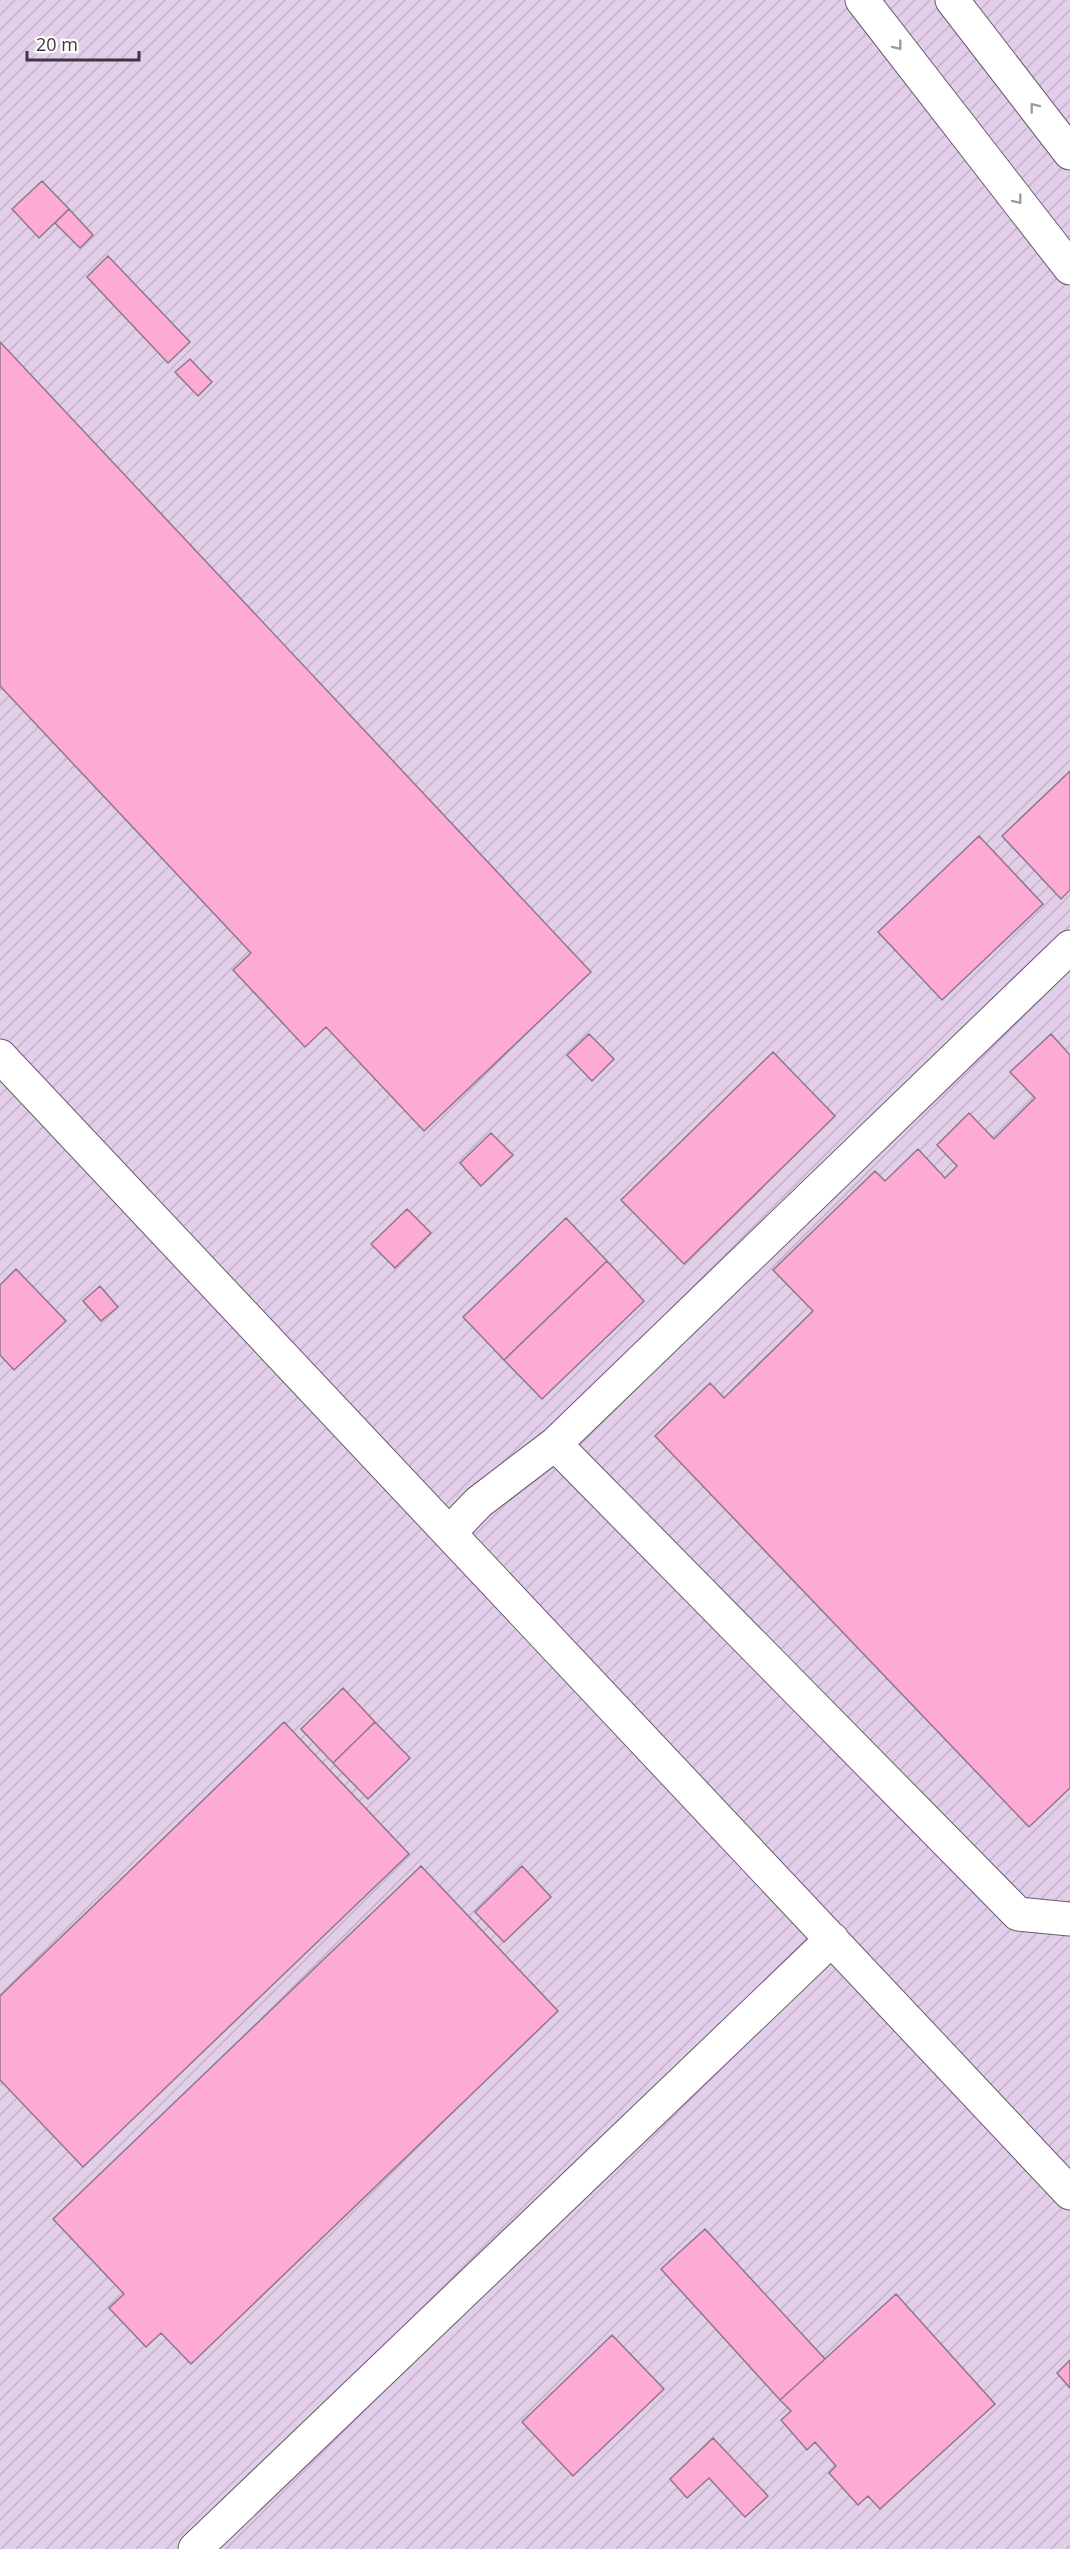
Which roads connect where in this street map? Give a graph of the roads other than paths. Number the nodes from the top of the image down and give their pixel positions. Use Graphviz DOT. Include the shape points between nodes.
graph roads {
  1 [pos="862,0"];
  2 [pos="951,0"];
  3 [pos="1070,153"];
  4 [pos="1070,268"];
  5 [pos="1070,947"];
  6 [pos="0,1056"];
  7 [pos="555,1444"];
  8 [pos="449,1533"];
  9 [pos="1070,1919"];
  10 [pos="832,1939"];
  11 [pos="1070,2193"];
  12 [pos="195,2549"];
  1 -- 4 [label="street, one-way"];
  3 -- 2 [label="street, one-way"];
  5 -- 7 [label="street"];
  6 -- 8 [label="street"];
  7 -- 8 [label="street" via="479,1502"];
  7 -- 9 [label="street" via="1018,1914"];
  8 -- 10 [label="street"];
  10 -- 11 [label="street"];
  10 -- 12 [label="street"];
}
